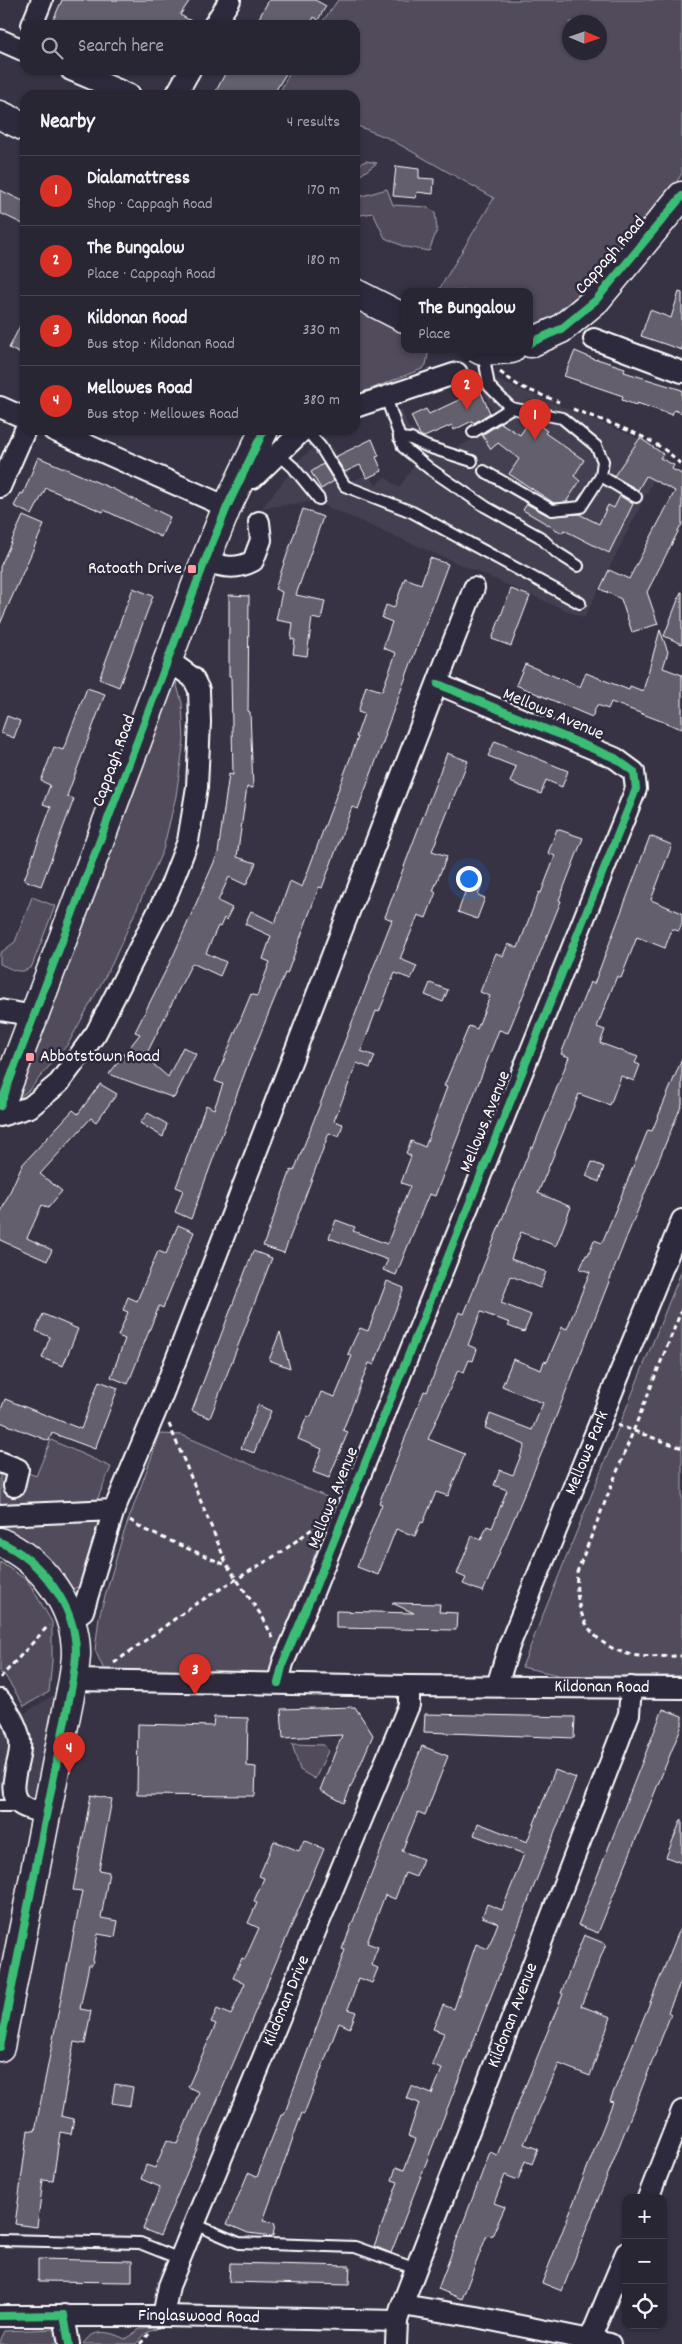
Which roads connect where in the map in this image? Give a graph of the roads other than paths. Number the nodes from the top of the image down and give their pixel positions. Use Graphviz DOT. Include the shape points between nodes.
graph roads {
  1 [pos="42,0"];
  2 [pos="230,0"];
  3 [pos="34,20"];
  4 [pos="217,20"];
  5 [pos="0,40"];
  6 [pos="20,47"];
  7 [pos="83,75"];
  8 [pos="187,75"];
  9 [pos="118,90"];
  10 [pos="179,90"];
  11 [pos="0,115"];
  12 [pos="20,125"];
  13 [pos="681,199"];
  14 [pos="360,296"];
  15 [pos="401,316"];
  16 [pos="594,339"];
  17 [pos="533,342"];
  18 [pos="481,353"];
  19 [pos="488,353"];
  20 [pos="505,360"];
  21 [pos="682,372"];
  22 [pos="457,373"];
  23 [pos="386,397"];
  24 [pos="360,406"];
  25 [pos="0,407"];
  26 [pos="511,408"];
  27 [pos="20,416"];
  28 [pos="473,432"];
  29 [pos="23,435"];
  30 [pos="64,435"];
  31 [pos="262,435"];
  32 [pos="299,435"];
  33 [pos="309,435"];
  34 [pos="399,438"];
  35 [pos="278,454"];
  36 [pos="472,461"];
  37 [pos="484,471"];
  38 [pos="243,474"];
  39 [pos="601,476"];
  40 [pos="0,487"];
  41 [pos="636,497"];
  42 [pos="319,499"];
  43 [pos="227,507"];
  44 [pos="259,522"];
  45 [pos="205,561"];
  46 [pos="578,566"];
  47 [pos="474,588"];
  48 [pos="580,603"];
  49 [pos="168,660"];
  50 [pos="438,684"];
  51 [pos="0,1010"];
  52 [pos="35,1016"];
  53 [pos="0,1106"];
  54 [pos="0,1116"];
  55 [pos="682,1220"];
  56 [pos="0,1462"];
  57 [pos="14,1486"];
  58 [pos="114,1510"];
  59 [pos="0,1515"];
  60 [pos="0,1542"];
  61 [pos="67,1613"];
  62 [pos="73,1680"];
  63 [pos="278,1683"];
  64 [pos="409,1686"];
  65 [pos="497,1686"];
  66 [pos="631,1688"];
  67 [pos="682,1688"];
  68 [pos="0,1700"];
  69 [pos="0,1806"];
  70 [pos="34,1810"];
  71 [pos="0,2047"];
  72 [pos="682,2110"];
  73 [pos="650,2194"];
  74 [pos="194,2224"];
  75 [pos="0,2240"];
  76 [pos="180,2259"];
  77 [pos="622,2263"];
  78 [pos="416,2269"];
  79 [pos="399,2313"];
  80 [pos="0,2316"];
  81 [pos="64,2316"];
  82 [pos="163,2316"];
  83 [pos="588,2342"];
  84 [pos="69,2344"];
  85 [pos="396,2344"];
  86 [pos="610,2344"];
  1 -- 3 [label="street"];
  2 -- 4 [label="street"];
  5 -- 6 [label="street"];
  7 -- 9 [label="street"];
  8 -- 10 [label="street"];
  11 -- 12 [label="street"];
  13 -- 17 [label="street, Cappagh Road" via="596,300 561,328"];
  14 -- 15 [label="street"];
  16 -- 21 [label="street"];
  18 -- 26 [label="lane" via="489,386"];
  19 -- 20 [label="street"];
  22 -- 23 [label="street"];
  23 -- 24 [label="street"];
  23 -- 34 [label="lane"];
  25 -- 27 [label="street"];
  26 -- 28 [label="lane"];
  26 -- 39 [label="lane" via="562,418 596,446 603,461"];
  29 -- 40 [label="street"];
  30 -- 43 [label="street"];
  31 -- 38 [label="street, Cappagh Road"];
  32 -- 35 [label="street"];
  33 -- 48 [label="lane" via="320,446 345,486 412,512"];
  34 -- 36 [label="lane" via="411,439 428,448"];
  34 -- 46 [label="lane" via="403,447 430,469 486,507 540,536 556,552"];
  35 -- 38 [label="street" via="252,478"];
  35 -- 42 [label="lane"];
  37 -- 39 [label="lane" via="552,510 581,507"];
  38 -- 43 [label="street, Cappagh Road"];
  39 -- 41 [label="lane"];
  43 -- 45 [label="street, Cappagh Road"];
  44 -- 45 [label="street" via="261,540 253,561 240,568 221,567"];
  45 -- 49 [label="street, Cappagh Road"];
  47 -- 50 [label="street"];
  49 -- 52 [label="street, Cappagh Road"];
  49 -- 54 [label="street" via="193,678 199,690 197,787 188,841 169,890 96,1033 59,1083 30,1107"];
  50 -- 58 [label="street" via="160,1401"];
  50 -- 63 [label="street, Mellows Avenue" via="615,758 634,772 636,789 283,1663"];
  51 -- 52 [label="street"];
  52 -- 53 [label="street, Cappagh Road"];
  55 -- 65 [label="street, Mellows Park" via="508,1646"];
  56 -- 57 [label="street" via="18,1469"];
  58 -- 59 [label="street"];
  58 -- 61 [label="street" via="84,1611"];
  60 -- 61 [label="street" via="17,1550 49,1579"];
  61 -- 62 [label="street" via="76,1653"];
  62 -- 63 [label="street, Kildonan Road"];
  62 -- 70 [label="street"];
  63 -- 64 [label="street, Kildonan Road"];
  64 -- 65 [label="street, Kildonan Road"];
  64 -- 74 [label="street, Kildonan Drive" via="409,1705"];
  65 -- 66 [label="street, Kildonan Road"];
  66 -- 67 [label="street, Kildonan Road"];
  66 -- 78 [label="street, Kildonan Avenue" via="629,1714"];
  68 -- 70 [label="street" via="17,1726 21,1743 13,1790 16,1799"];
  69 -- 70 [label="lane"];
  70 -- 71 [label="street"];
  72 -- 73 [label="street"];
  74 -- 76 [label="street, Kildonan Drive"];
  74 -- 78 [label="lane" via="239,2243 354,2247"];
  75 -- 76 [label="lane" via="140,2243"];
  76 -- 82 [label="street, Kildonan Drive" via="169,2286"];
  77 -- 83 [label="street"];
  78 -- 79 [label="street, Kildonan Avenue"];
  79 -- 82 [label="street, Finglaswood Road"];
  79 -- 83 [label="street, Finglaswood Road" via="476,2317"];
  79 -- 85 [label="street, Kildonan Avenue"];
  80 -- 81 [label="street, Finglaswood Road"];
  81 -- 82 [label="street, Finglaswood Road"];
  81 -- 84 [label="street"];
  83 -- 86 [label="street, Finglaswood Road"];
}
